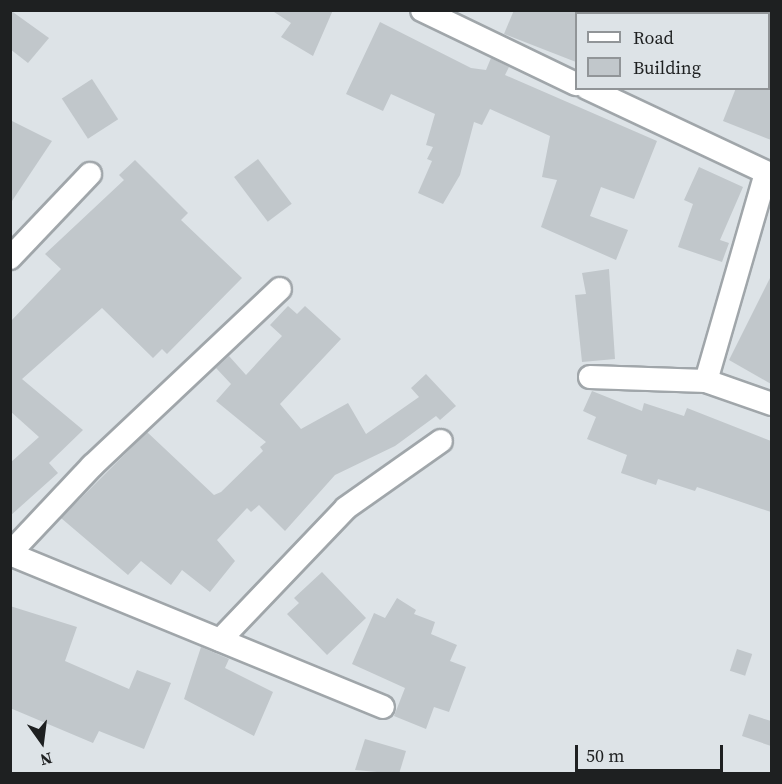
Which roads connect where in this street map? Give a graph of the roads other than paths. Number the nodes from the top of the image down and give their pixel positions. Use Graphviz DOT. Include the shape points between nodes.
graph roads {
  1 [pos="422,10"];
  2 [pos="575,84"];
  3 [pos="595,90"];
  4 [pos="611,94"];
  5 [pos="90,174"];
  6 [pos="769,174"];
  7 [pos="10,258"];
  8 [pos="280,289"];
  9 [pos="590,377"];
  10 [pos="706,381"];
  11 [pos="771,404"];
  12 [pos="441,441"];
  13 [pos="10,554"];
  14 [pos="220,640"];
  15 [pos="383,707"];
  1 -- 2 [label="street"];
  3 -- 4 [label="street"];
  4 -- 6 [label="street"];
  5 -- 7 [label="street"];
  6 -- 10 [label="street"];
  8 -- 13 [label="street" via="92,466"];
  9 -- 10 [label="street"];
  10 -- 11 [label="street"];
  12 -- 14 [label="street" via="346,508"];
  13 -- 14 [label="street"];
  14 -- 15 [label="street"];
}
